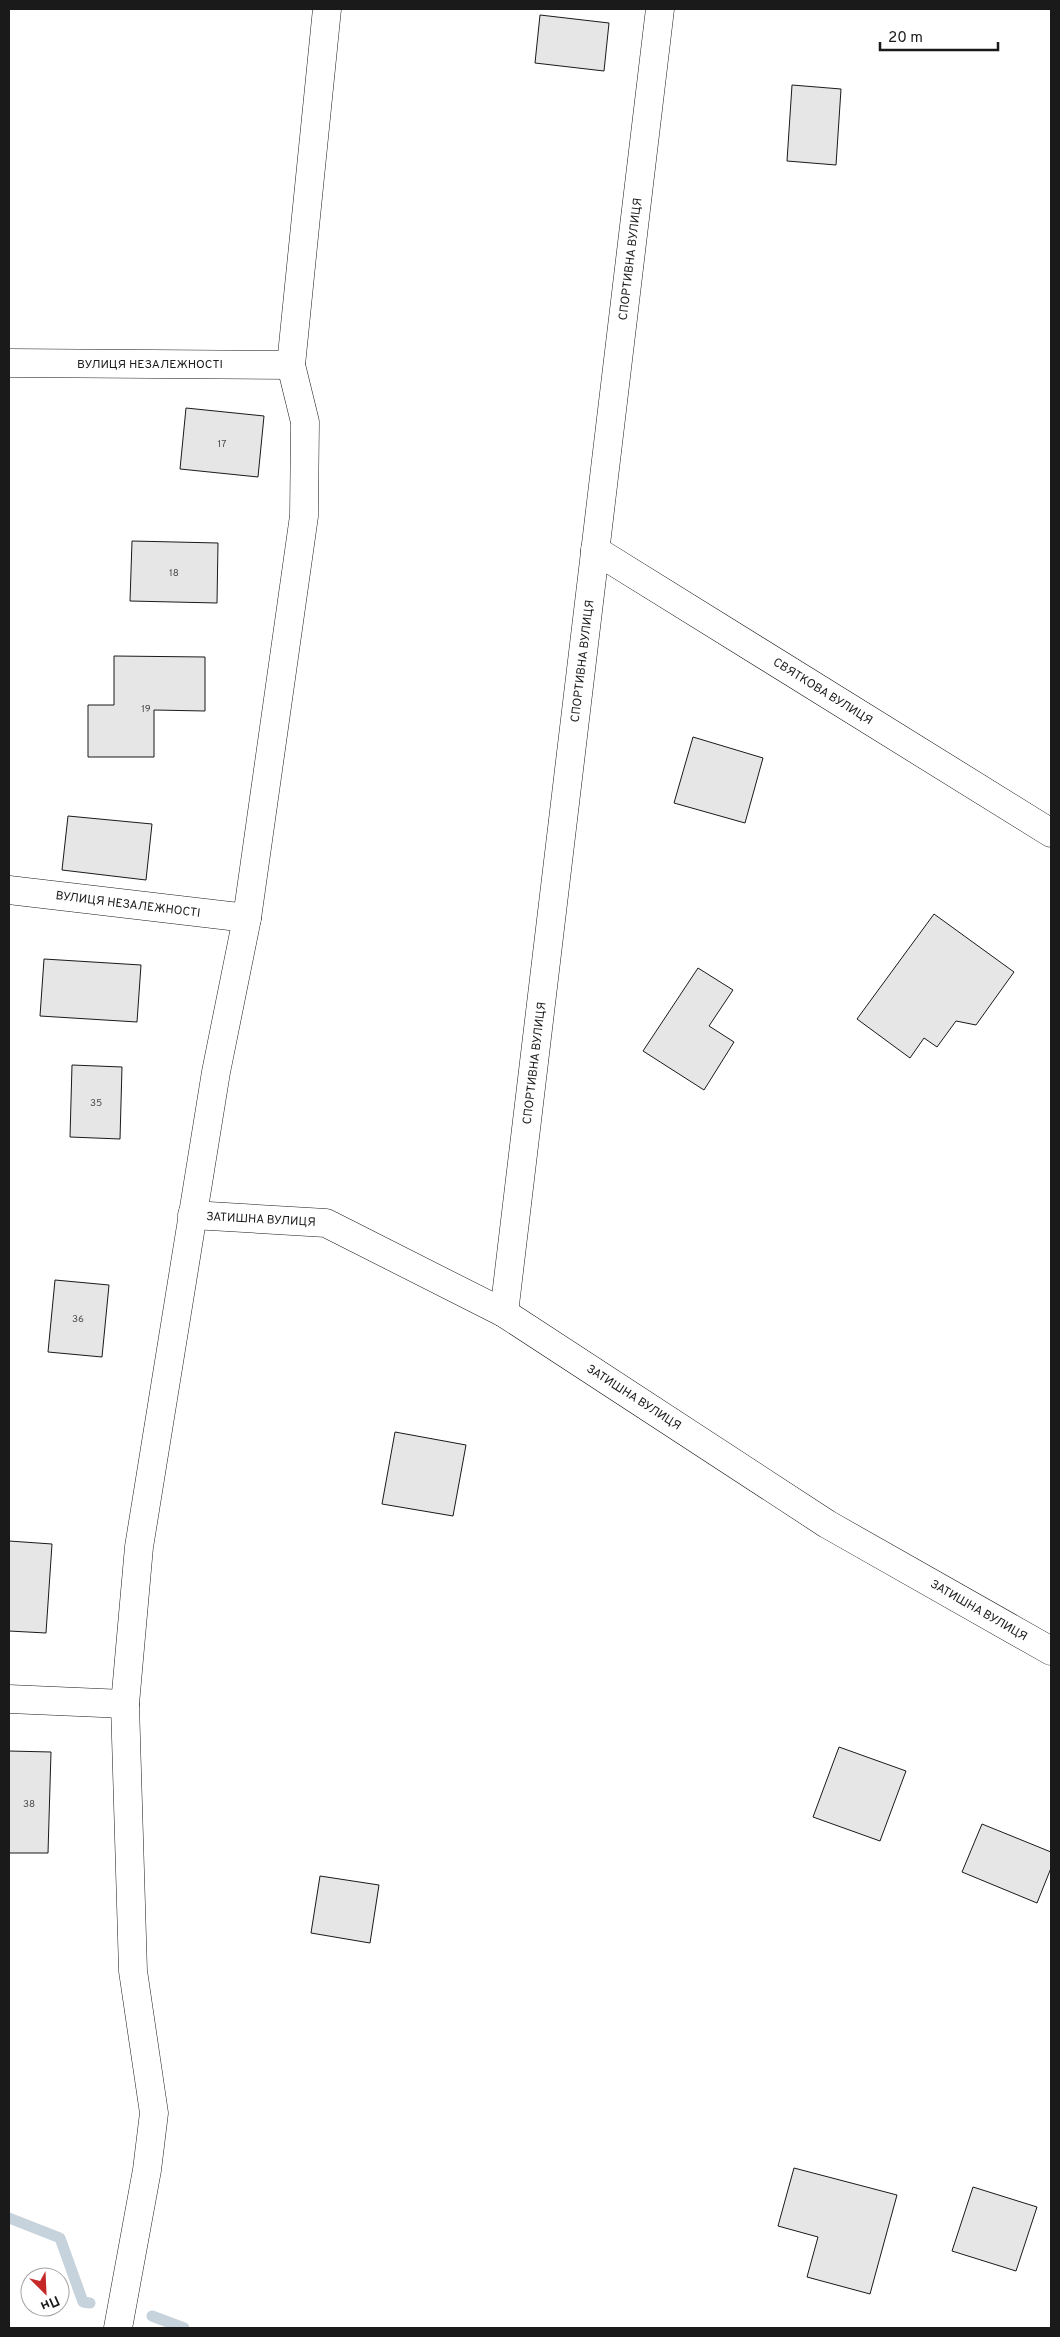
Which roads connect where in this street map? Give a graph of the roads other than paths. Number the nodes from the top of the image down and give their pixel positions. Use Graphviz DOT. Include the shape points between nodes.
graph roads {
  1 [pos="327,9"];
  2 [pos="660,9"];
  3 [pos="9,363"];
  4 [pos="291,365"];
  5 [pos="595,550"];
  6 [pos="1051,833"];
  7 [pos="9,890"];
  8 [pos="247,918"];
  9 [pos="192,1215"];
  10 [pos="504,1313"];
  11 [pos="1051,1651"];
  12 [pos="9,1699"];
  13 [pos="125,1704"];
  14 [pos="118,2328"];
  1 -- 4 [label="street"];
  2 -- 5 [label="street, СПОРТИВНА ВУЛИЦЯ"];
  3 -- 4 [label="street, ВУЛИЦЯ НЕЗАЛЕЖНОСТІ"];
  4 -- 8 [label="street" via="305,422 304,516"];
  5 -- 6 [label="street, СВЯТКОВА ВУЛИЦЯ"];
  5 -- 10 [label="street, СПОРТИВНА ВУЛИЦЯ"];
  7 -- 8 [label="street, ВУЛИЦЯ НЕЗАЛЕЖНОСТІ"];
  8 -- 9 [label="street"];
  9 -- 10 [label="street, ЗАТИШНА ВУЛИЦЯ" via="326,1223"];
  9 -- 13 [label="street" via="139,1547"];
  10 -- 11 [label="street, ЗАТИШНА ВУЛИЦЯ" via="827,1524"];
  12 -- 13 [label="street"];
  13 -- 14 [label="street" via="133,1971 154,2113 147,2170"];
}
